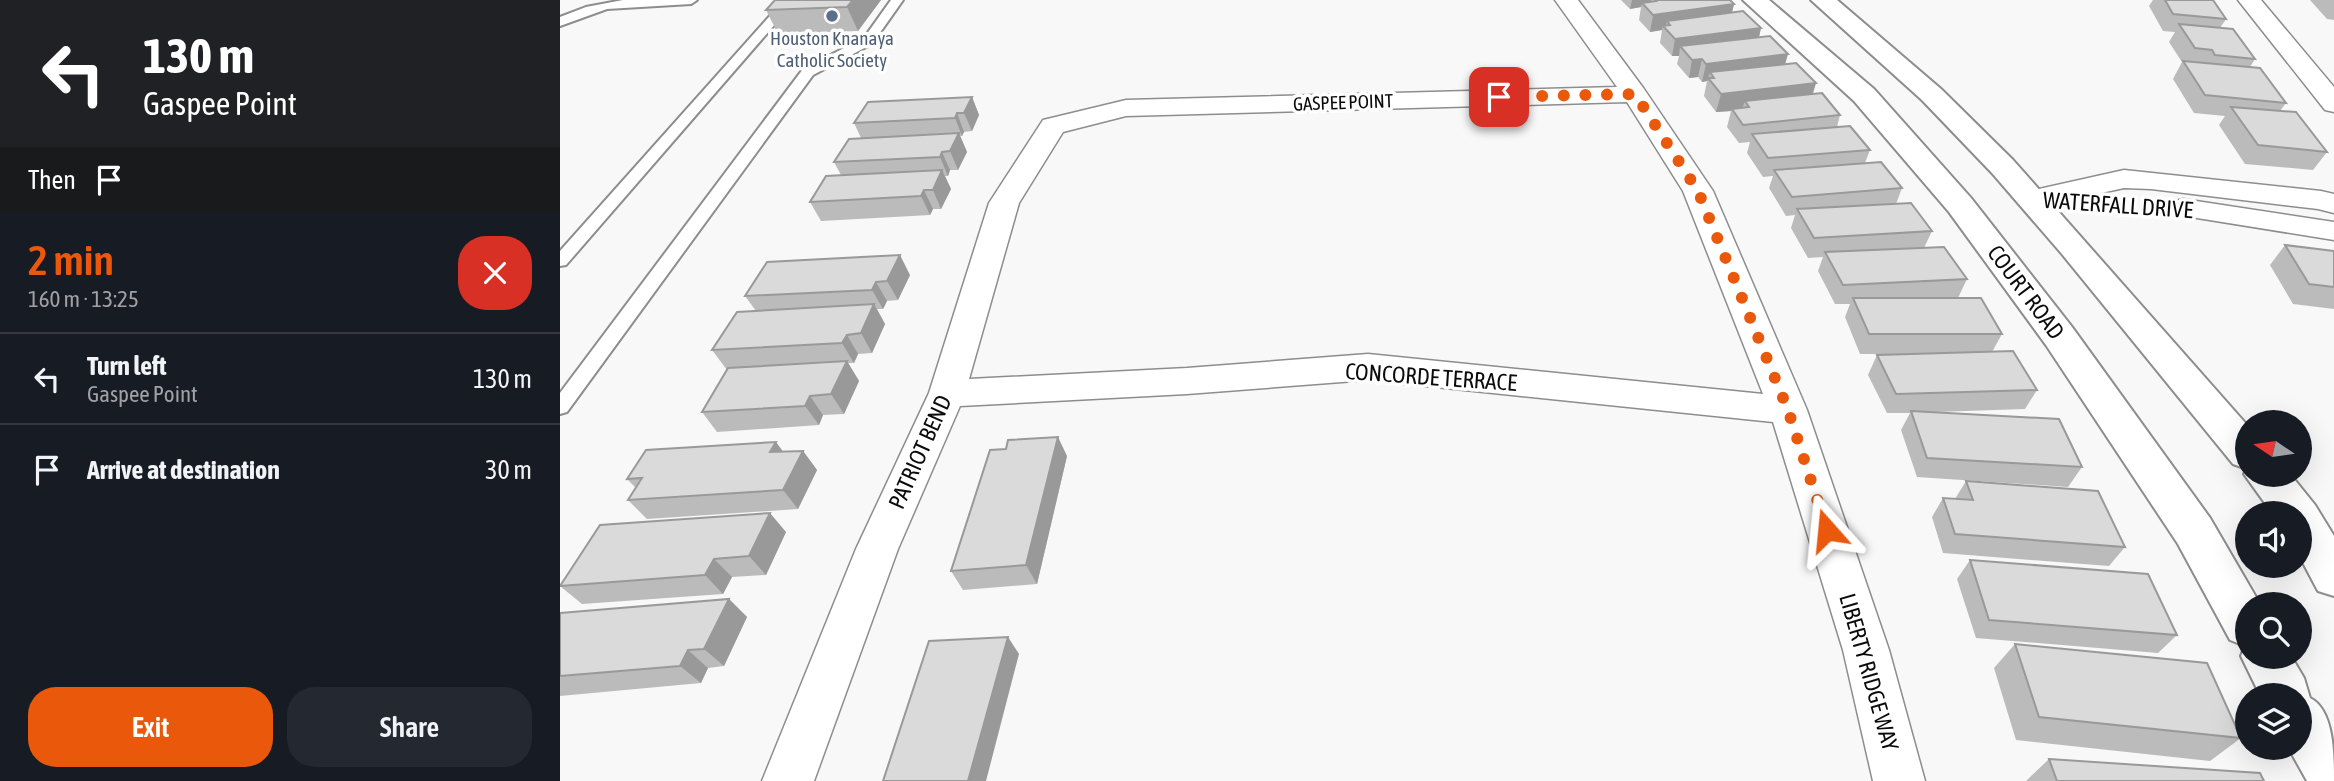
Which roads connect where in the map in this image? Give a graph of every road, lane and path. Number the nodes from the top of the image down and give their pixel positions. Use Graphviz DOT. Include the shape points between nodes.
graph roads {
  1 [pos="691,0"];
  2 [pos="790,0"];
  3 [pos="897,0"];
  4 [pos="1566,0"];
  5 [pos="1755,0"];
  6 [pos="1823,0"];
  7 [pos="2249,0"];
  8 [pos="560,22"];
  9 [pos="1635,94"];
  10 [pos="2334,104"];
  11 [pos="1053,126"];
  12 [pos="2032,199"];
  13 [pos="2334,204"];
  14 [pos="1959,205"];
  15 [pos="2334,230"];
  16 [pos="560,261"];
  17 [pos="947,393"];
  18 [pos="560,407"];
  19 [pos="1788,410"];
  20 [pos="2235,439"];
  21 [pos="2275,487"];
  22 [pos="2287,501"];
  23 [pos="2312,539"];
  24 [pos="2334,577"];
  25 [pos="2235,604"];
  26 [pos="2312,739"];
  27 [pos="2334,778"];
  28 [pos="788,781"];
  29 [pos="1899,781"];
  1 -- 8 [label="lane" via="622,3"];
  2 -- 16 [label="lane"];
  3 -- 18 [label="lane" via="868,41 808,72"];
  4 -- 9 [label="street, LIBERTY RIDGE WAY"];
  5 -- 14 [label="main road, COURT ROAD" via="1864,95"];
  6 -- 12 [label="main road" via="1902,66"];
  7 -- 10 [label="street"];
  9 -- 11 [label="street, GASPEE POINT" via="1126,108"];
  9 -- 19 [label="street, LIBERTY RIDGE WAY" via="1698,191"];
  11 -- 17 [label="street, PATRIOT BEND" via="1004,203"];
  12 -- 13 [label="street, WATERFALL DRIVE" via="2124,179"];
  12 -- 14 [label="main road"];
  12 -- 15 [label="street, WATERFALL DRIVE" via="2151,203"];
  12 -- 20 [label="main road"];
  14 -- 25 [label="main road, COURT ROAD" via="2059,336 2186,520"];
  17 -- 19 [label="street, CONCORDE TERRACE" via="1368,367"];
  17 -- 28 [label="street, PATRIOT BEND" via="877,549"];
  19 -- 29 [label="street, LIBERTY RIDGE WAY" via="1866,650"];
  21 -- 22 [label="main road"];
  23 -- 24 [label="main road"];
  26 -- 27 [label="main road"];
}
